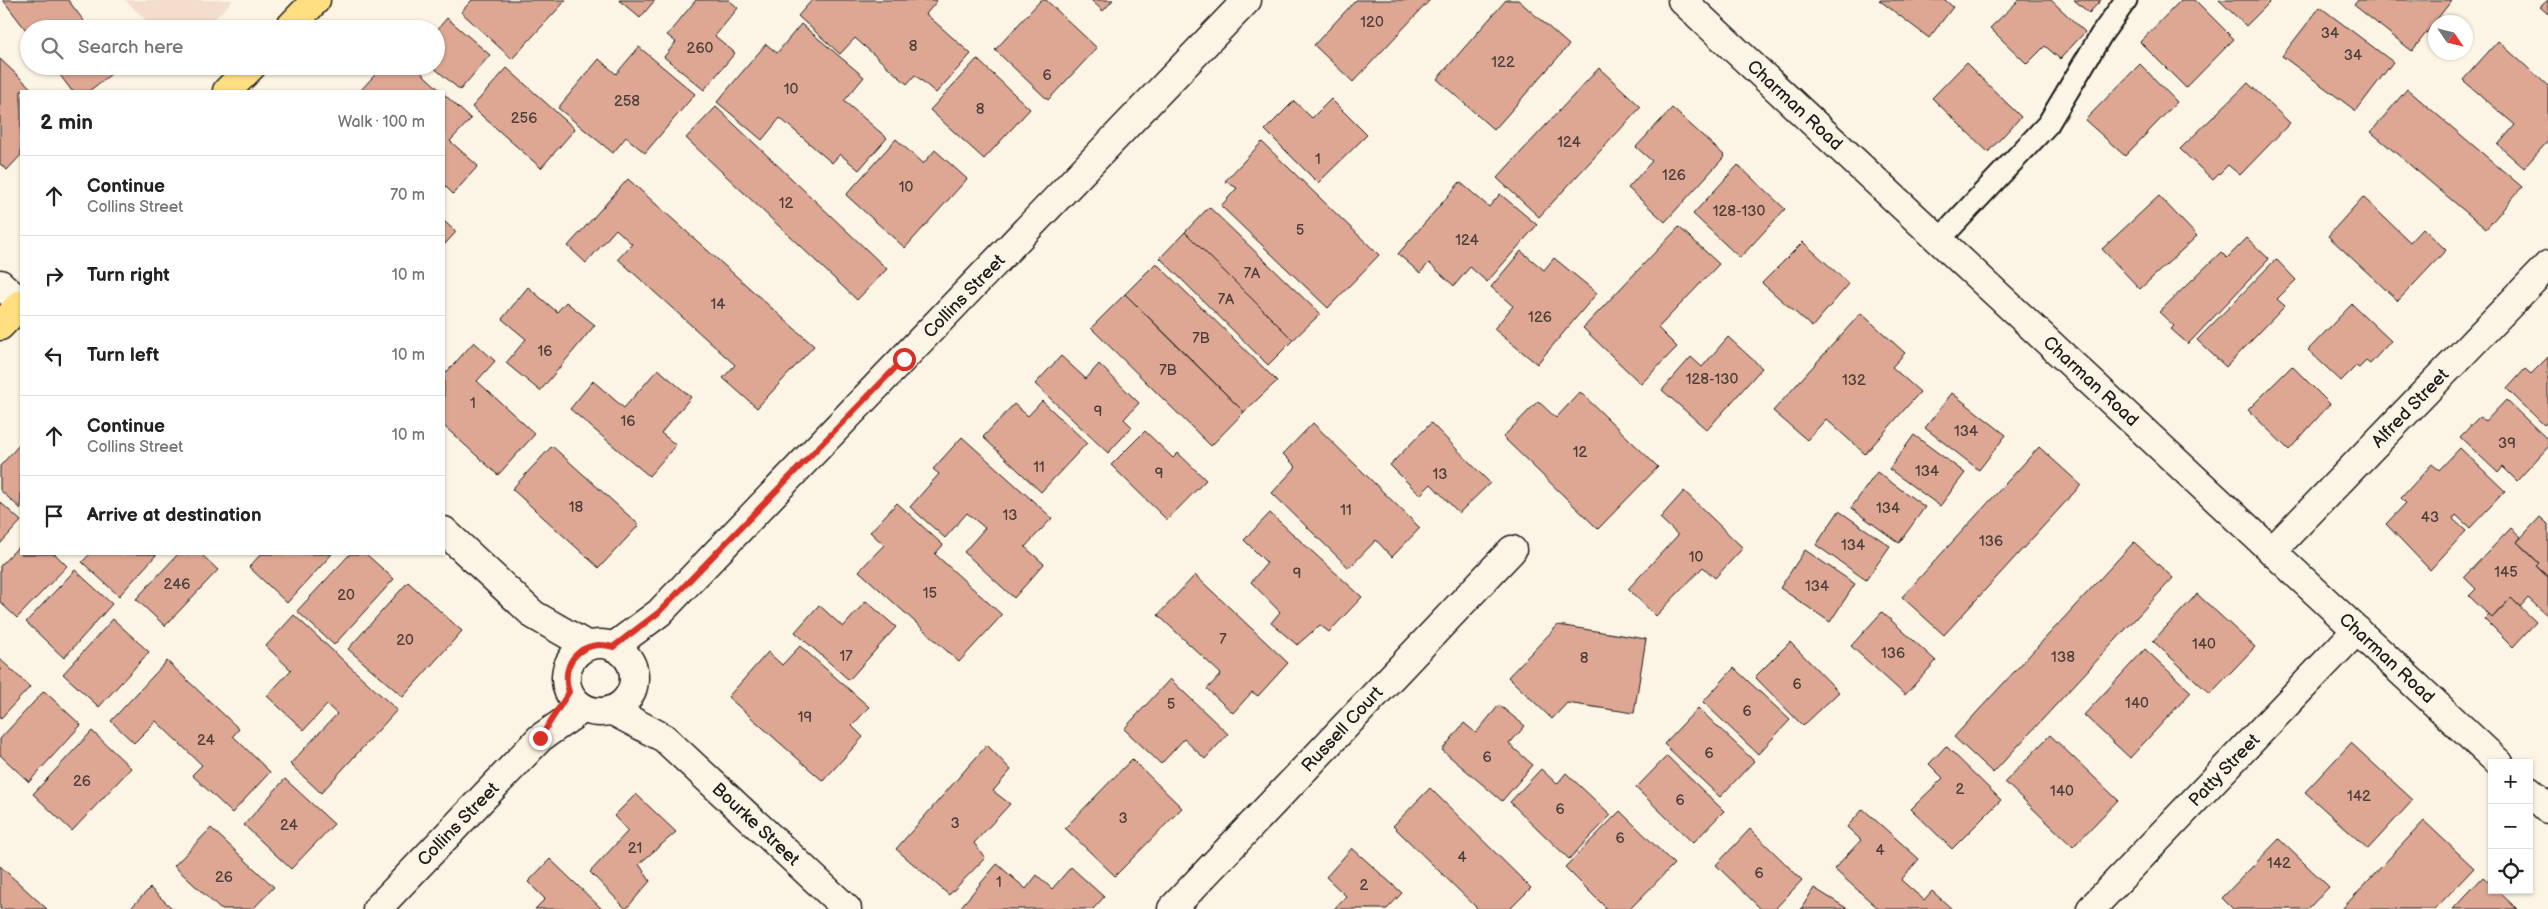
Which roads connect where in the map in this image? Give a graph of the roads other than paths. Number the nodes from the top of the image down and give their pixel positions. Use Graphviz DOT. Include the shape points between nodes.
graph roads {
  1 [pos="316,0"];
  2 [pos="1247,0"];
  3 [pos="1682,0"];
  4 [pos="2126,0"];
  5 [pos="297,20"];
  6 [pos="243,75"];
  7 [pos="228,90"];
  8 [pos="1940,240"];
  9 [pos="2548,266"];
  10 [pos="0,284"];
  11 [pos="20,303"];
  12 [pos="20,305"];
  13 [pos="0,326"];
  14 [pos="445,532"];
  15 [pos="1512,550"];
  16 [pos="2272,551"];
  17 [pos="534,615"];
  18 [pos="2357,630"];
  19 [pos="616,661"];
  20 [pos="573,689"];
  21 [pos="611,710"];
  22 [pos="664,738"];
  23 [pos="2495,759"];
  24 [pos="2533,795"];
  25 [pos="2548,809"];
  26 [pos="376,909"];
  27 [pos="847,909"];
  28 [pos="1172,909"];
  29 [pos="2091,909"];
  1 -- 5 [label="main road"];
  2 -- 19 [label="street, Collins Street" via="658,613"];
  3 -- 8 [label="street, Charman Road"];
  4 -- 8 [label="lane" via="2101,35 2048,124"];
  6 -- 7 [label="main road"];
  8 -- 16 [label="street, Charman Road"];
  9 -- 16 [label="street, Alfred Street"];
  10 -- 11 [label="street"];
  12 -- 13 [label="main road"];
  14 -- 17 [label="street, Bourke Street"];
  15 -- 28 [label="street, Russell Court"];
  16 -- 18 [label="street, Charman Road"];
  17 -- 19 [label="street, Bourke Street"];
  17 -- 20 [label="street, Bourke Street"];
  18 -- 23 [label="street, Charman Road"];
  18 -- 29 [label="street, Patty Street"];
  19 -- 20 [label="street, Collins Street" via="579,651"];
  19 -- 21 [label="street" via="621,704"];
  19 -- 22 [label="street, Bourke Street"];
  20 -- 21 [label="street" via="602,712"];
  20 -- 26 [label="street, Collins Street" via="540,738"];
  21 -- 22 [label="street, Bourke Street"];
  22 -- 27 [label="street, Bourke Street"];
  24 -- 25 [label="street"];
}
